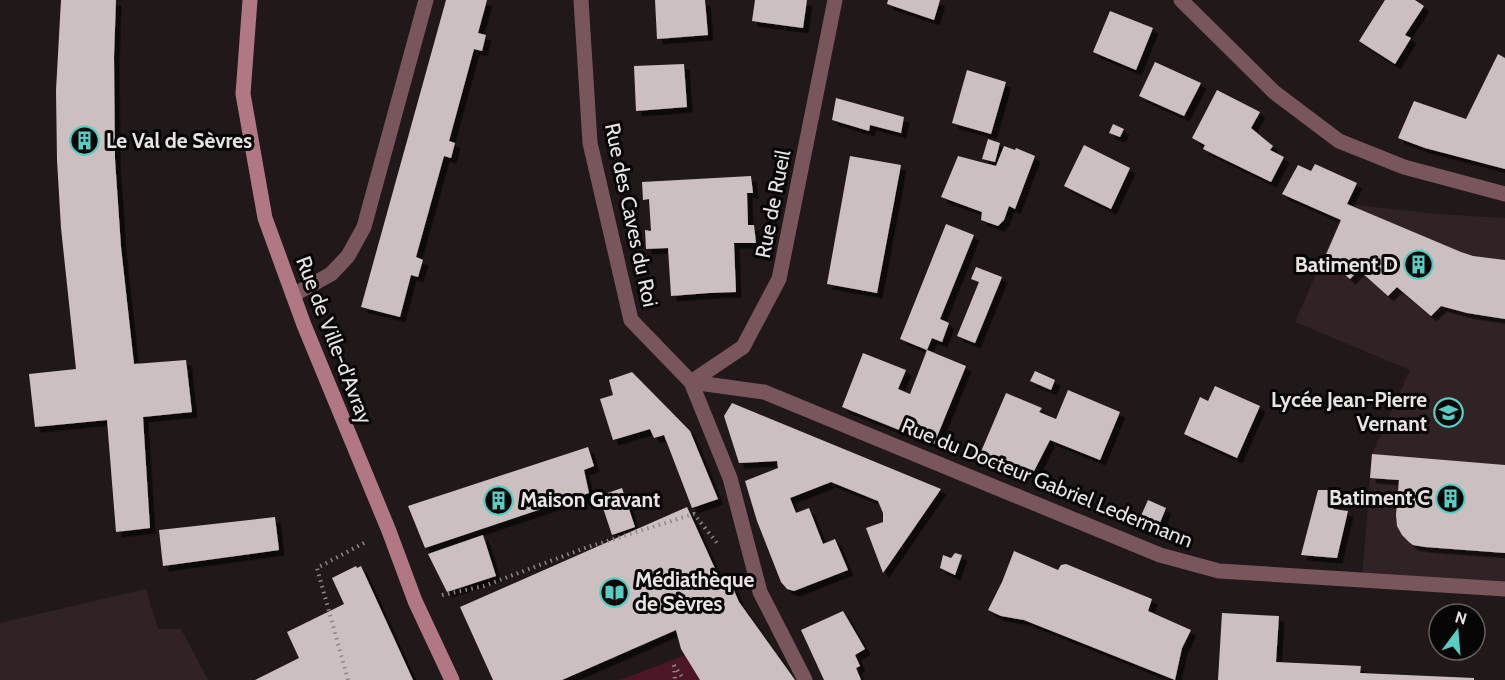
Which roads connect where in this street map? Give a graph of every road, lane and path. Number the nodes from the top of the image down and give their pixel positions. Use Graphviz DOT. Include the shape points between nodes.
graph roads {
  1 [pos="250,0"];
  2 [pos="426,0"];
  3 [pos="581,0"];
  4 [pos="835,0"];
  5 [pos="1181,0"];
  6 [pos="1505,194"];
  7 [pos="293,295"];
  8 [pos="691,382"];
  9 [pos="389,531"];
  10 [pos="720,547"];
  11 [pos="1505,589"];
  12 [pos="415,601"];
  13 [pos="348,680"];
  14 [pos="452,680"];
  15 [pos="675,680"];
  16 [pos="684,680"];
  17 [pos="805,680"];
  1 -- 7 [label="main road, Rue de Ville-d'Avray" via="243,94 265,218"];
  2 -- 7 [label="street" via="364,227 331,274"];
  3 -- 8 [label="street, Rue des Caves du Roi" via="590,143 631,320"];
  4 -- 8 [label="street, Rue de Rueil" via="779,279 743,347"];
  5 -- 6 [label="street" via="1274,92 1339,141 1404,167"];
  7 -- 9 [label="main road, Rue de Ville-d'Avray"];
  8 -- 11 [label="street, Rue du Docteur Gabriel Ledermann" via="764,392 1160,555 1219,571"];
  8 -- 17 [label="street, Rue des Caves du Roi" via="729,478 760,592"];
  9 -- 12 [label="main road, Rue de Ville-d'Avray"];
  9 -- 13 [label="path" via="316,568"];
  10 -- 12 [label="path" via="694,514 585,548 484,586"];
  12 -- 14 [label="main road, Rue de Ville-d'Avray"];
  15 -- 16 [label="path" via="674,664"];
}
